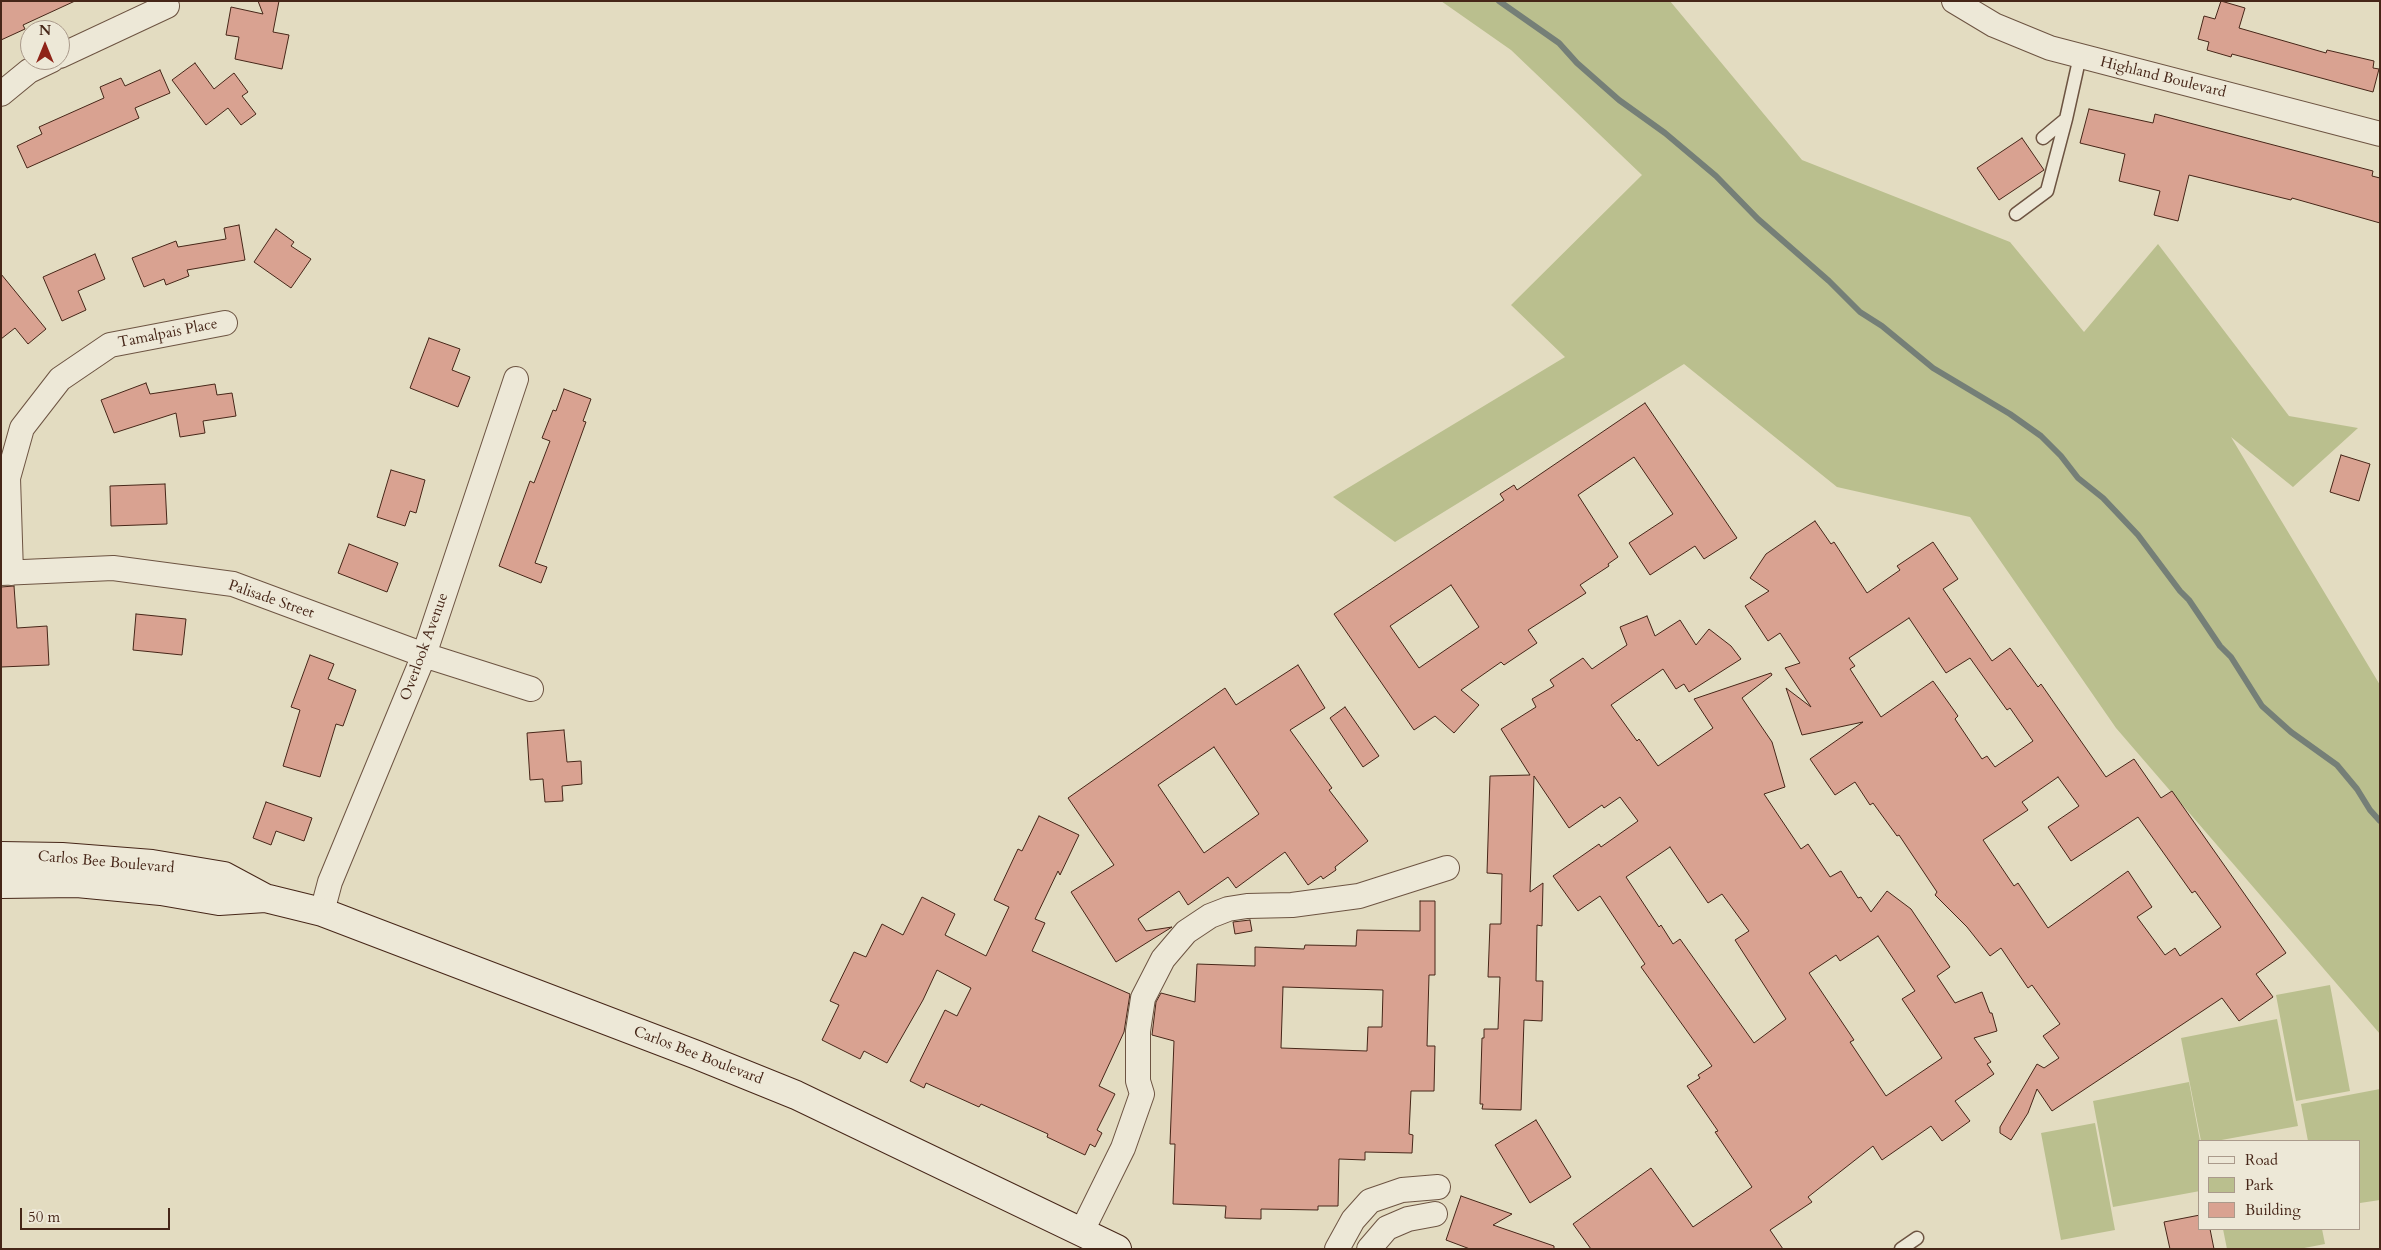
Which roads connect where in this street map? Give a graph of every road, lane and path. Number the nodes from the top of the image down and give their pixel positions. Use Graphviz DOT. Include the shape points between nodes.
graph roads {
  1 [pos="1954,1"];
  2 [pos="167,6"];
  3 [pos="70,51"];
  4 [pos="2080,56"];
  5 [pos="31,70"];
  6 [pos="1,94"];
  7 [pos="2066,119"];
  8 [pos="2380,134"];
  9 [pos="2043,138"];
  10 [pos="2016,214"];
  11 [pos="225,323"];
  12 [pos="516,379"];
  13 [pos="6,573"];
  14 [pos="424,655"];
  15 [pos="531,689"];
  16 [pos="1,856"];
  17 [pos="1448,868"];
  18 [pos="1,884"];
  19 [pos="265,898"];
  20 [pos="322,912"];
  21 [pos="1438,1188"];
  22 [pos="1434,1214"];
  23 [pos="1082,1231"];
  24 [pos="1917,1238"];
  25 [pos="1117,1249"];
  26 [pos="1337,1249"];
  27 [pos="1369,1249"];
  28 [pos="1901,1249"];
  1 -- 4 [label="street, Highland Boulevard" via="1994,25 2050,48"];
  2 -- 3 [label="street"];
  4 -- 7 [label="lane"];
  4 -- 8 [label="street, Highland Boulevard"];
  5 -- 6 [label="street"];
  7 -- 9 [label="lane"];
  7 -- 10 [label="lane" via="2047,191"];
  11 -- 13 [label="street, Tamalpais Place" via="110,345 60,379 22,428 8,478"];
  12 -- 14 [label="street, Overlook Avenue"];
  13 -- 14 [label="street, Palisade Street" via="113,568 233,584"];
  14 -- 15 [label="street, Palisade Street"];
  14 -- 20 [label="street, Overlook Avenue" via="332,878"];
  16 -- 19 [label="main road, Carlos Bee Boulevard" via="152,864 224,876"];
  17 -- 23 [label="street" via="1359,896 1228,908 1186,932 1163,959 1143,998 1138,1030 1138,1081 1142,1094 1123,1148"];
  18 -- 19 [label="main road, Carlos Bee Boulevard" via="77,883 161,891 219,901"];
  19 -- 20 [label="main road, Carlos Bee Boulevard"];
  20 -- 23 [label="main road, Carlos Bee Boulevard" via="796,1095"];
  21 -- 26 [label="street" via="1402,1190 1370,1201 1353,1220"];
  22 -- 27 [label="street" via="1408,1219 1387,1228"];
  23 -- 25 [label="main road, Carlos Bee Boulevard"];
  24 -- 28 [label="lane"];
}
